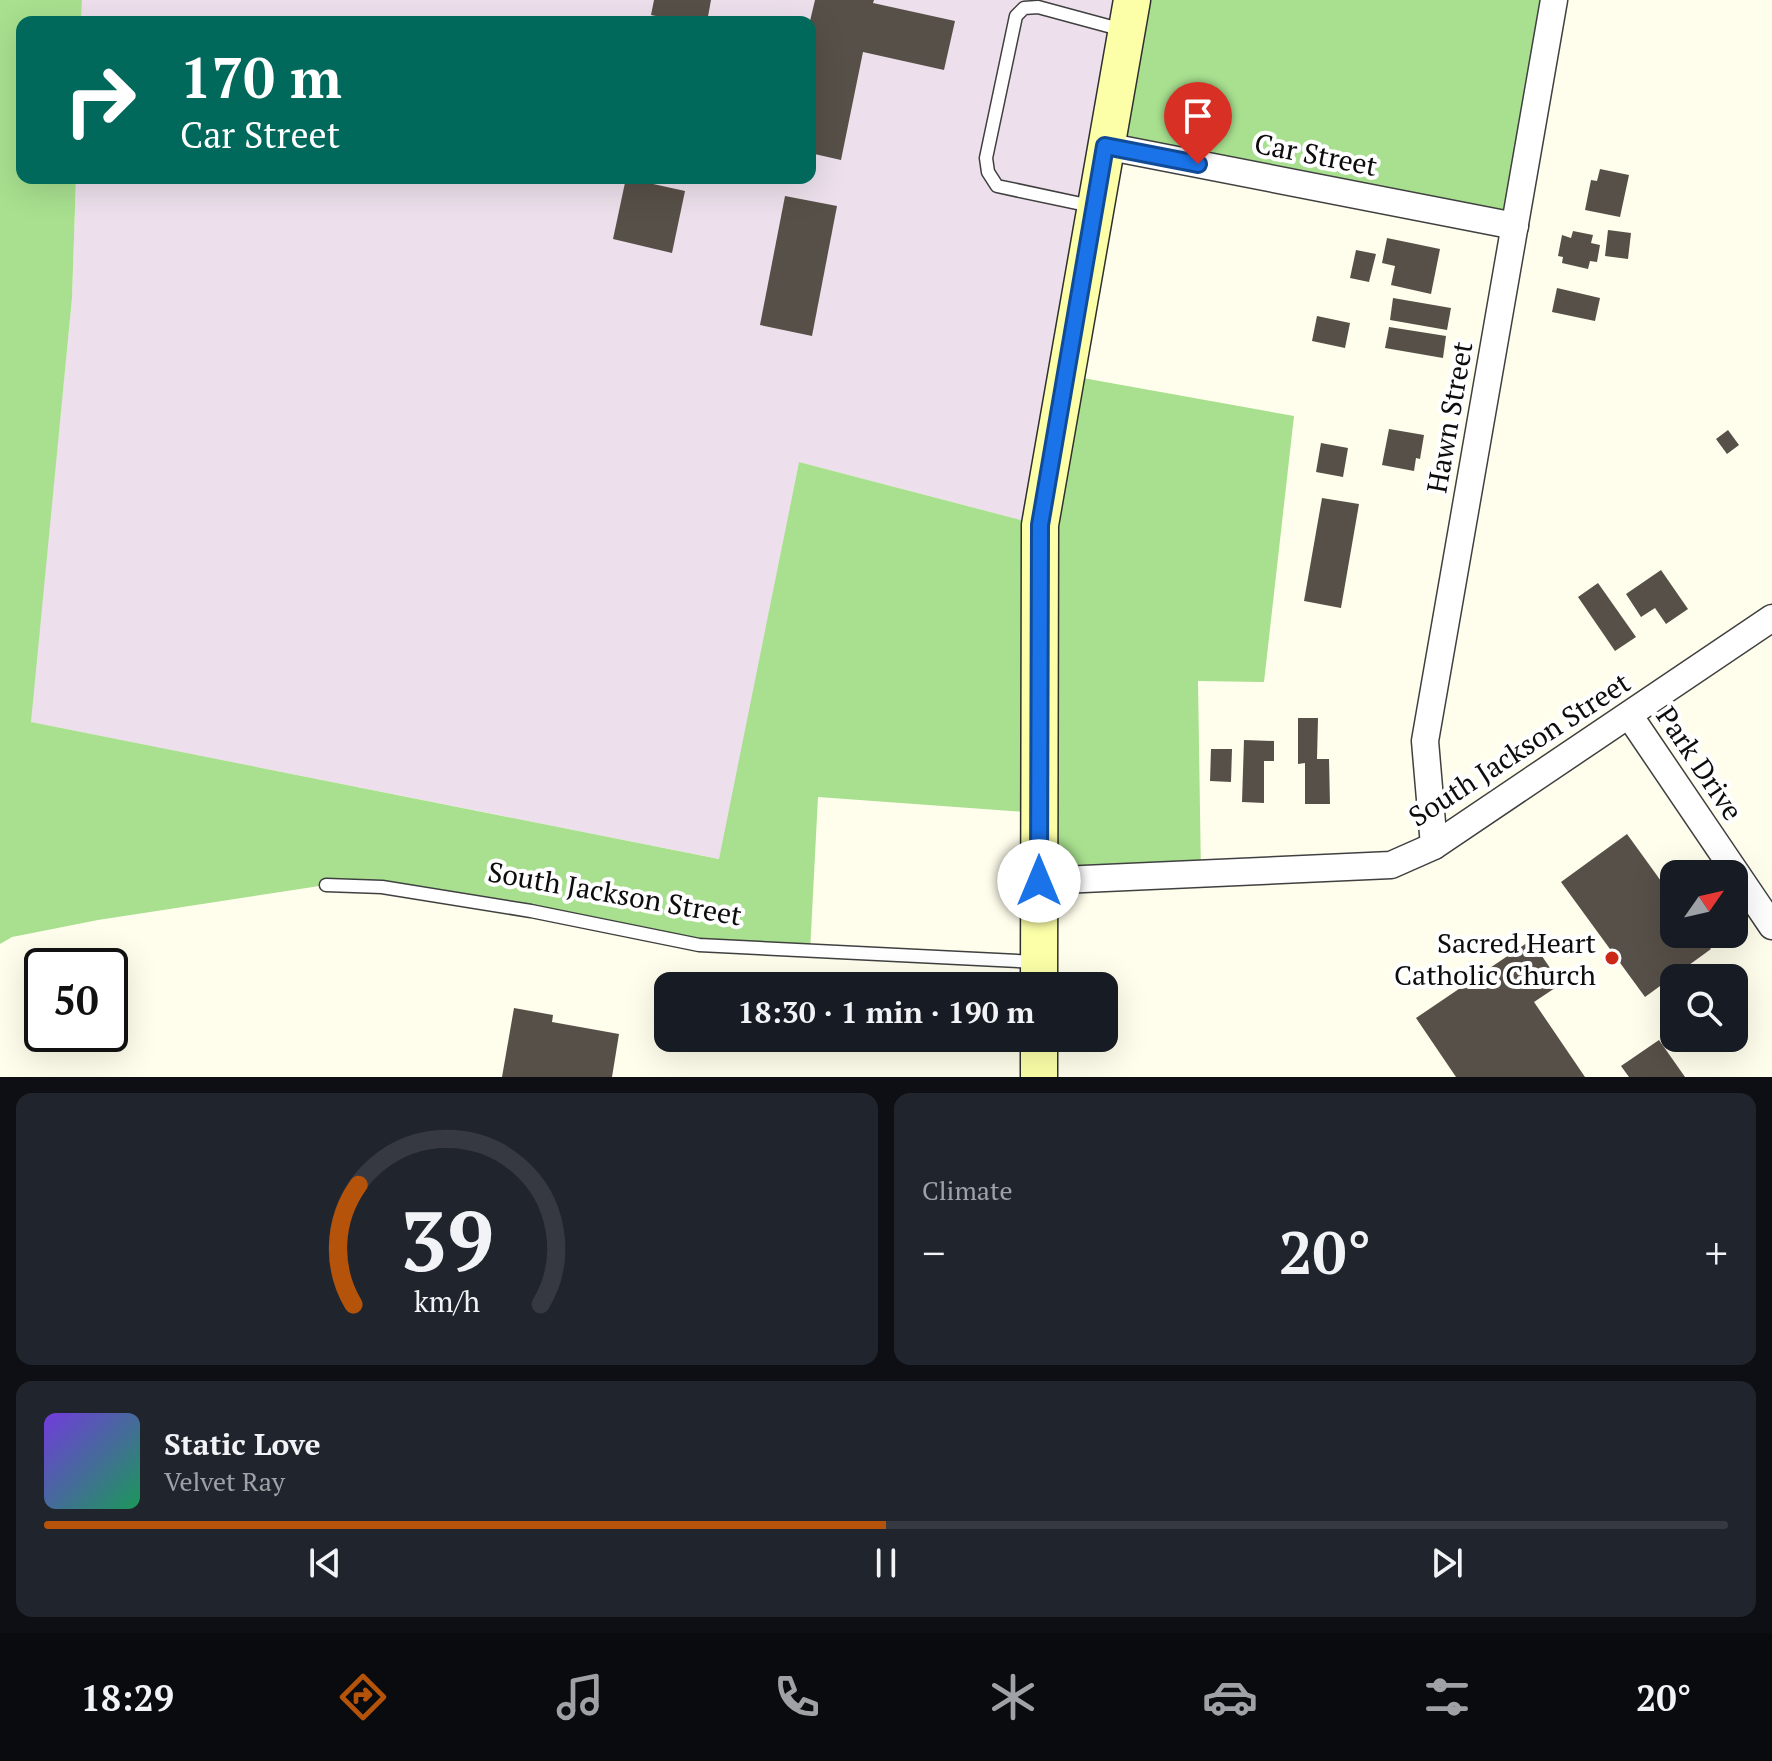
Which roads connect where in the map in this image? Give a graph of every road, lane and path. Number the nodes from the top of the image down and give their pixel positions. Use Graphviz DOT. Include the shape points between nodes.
graph roads {
  1 [pos="1554,0"];
  2 [pos="1129,15"];
  3 [pos="1105,146"];
  4 [pos="1094,206"];
  5 [pos="1515,226"];
  6 [pos="1772,618"];
  7 [pos="1629,715"];
  8 [pos="1434,846"];
  9 [pos="1039,881"];
  10 [pos="326,885"];
  11 [pos="1772,926"];
  12 [pos="1016,972"];
  13 [pos="1039,972"];
  14 [pos="1039,1052"];
  15 [pos="1039,1077"];
  1 -- 5 [label="street, Hawn Street"];
  2 -- 3 [label="main road"];
  2 -- 4 [label="lane" via="1024,8 1016,16 986,158 997,186"];
  3 -- 4 [label="main road"];
  3 -- 5 [label="street, Car Street"];
  4 -- 9 [label="main road" via="1040,525"];
  5 -- 8 [label="street, Hawn Street" via="1425,741"];
  6 -- 7 [label="street, South Jackson Street"];
  7 -- 8 [label="street, South Jackson Street"];
  7 -- 11 [label="street, Park Drive"];
  8 -- 9 [label="street, South Jackson Street" via="1391,865"];
  9 -- 13 [label="main road"];
  10 -- 12 [label="lane, South Jackson Street" via="397,889 699,945"];
  14 -- 15 [label="main road"];
}
